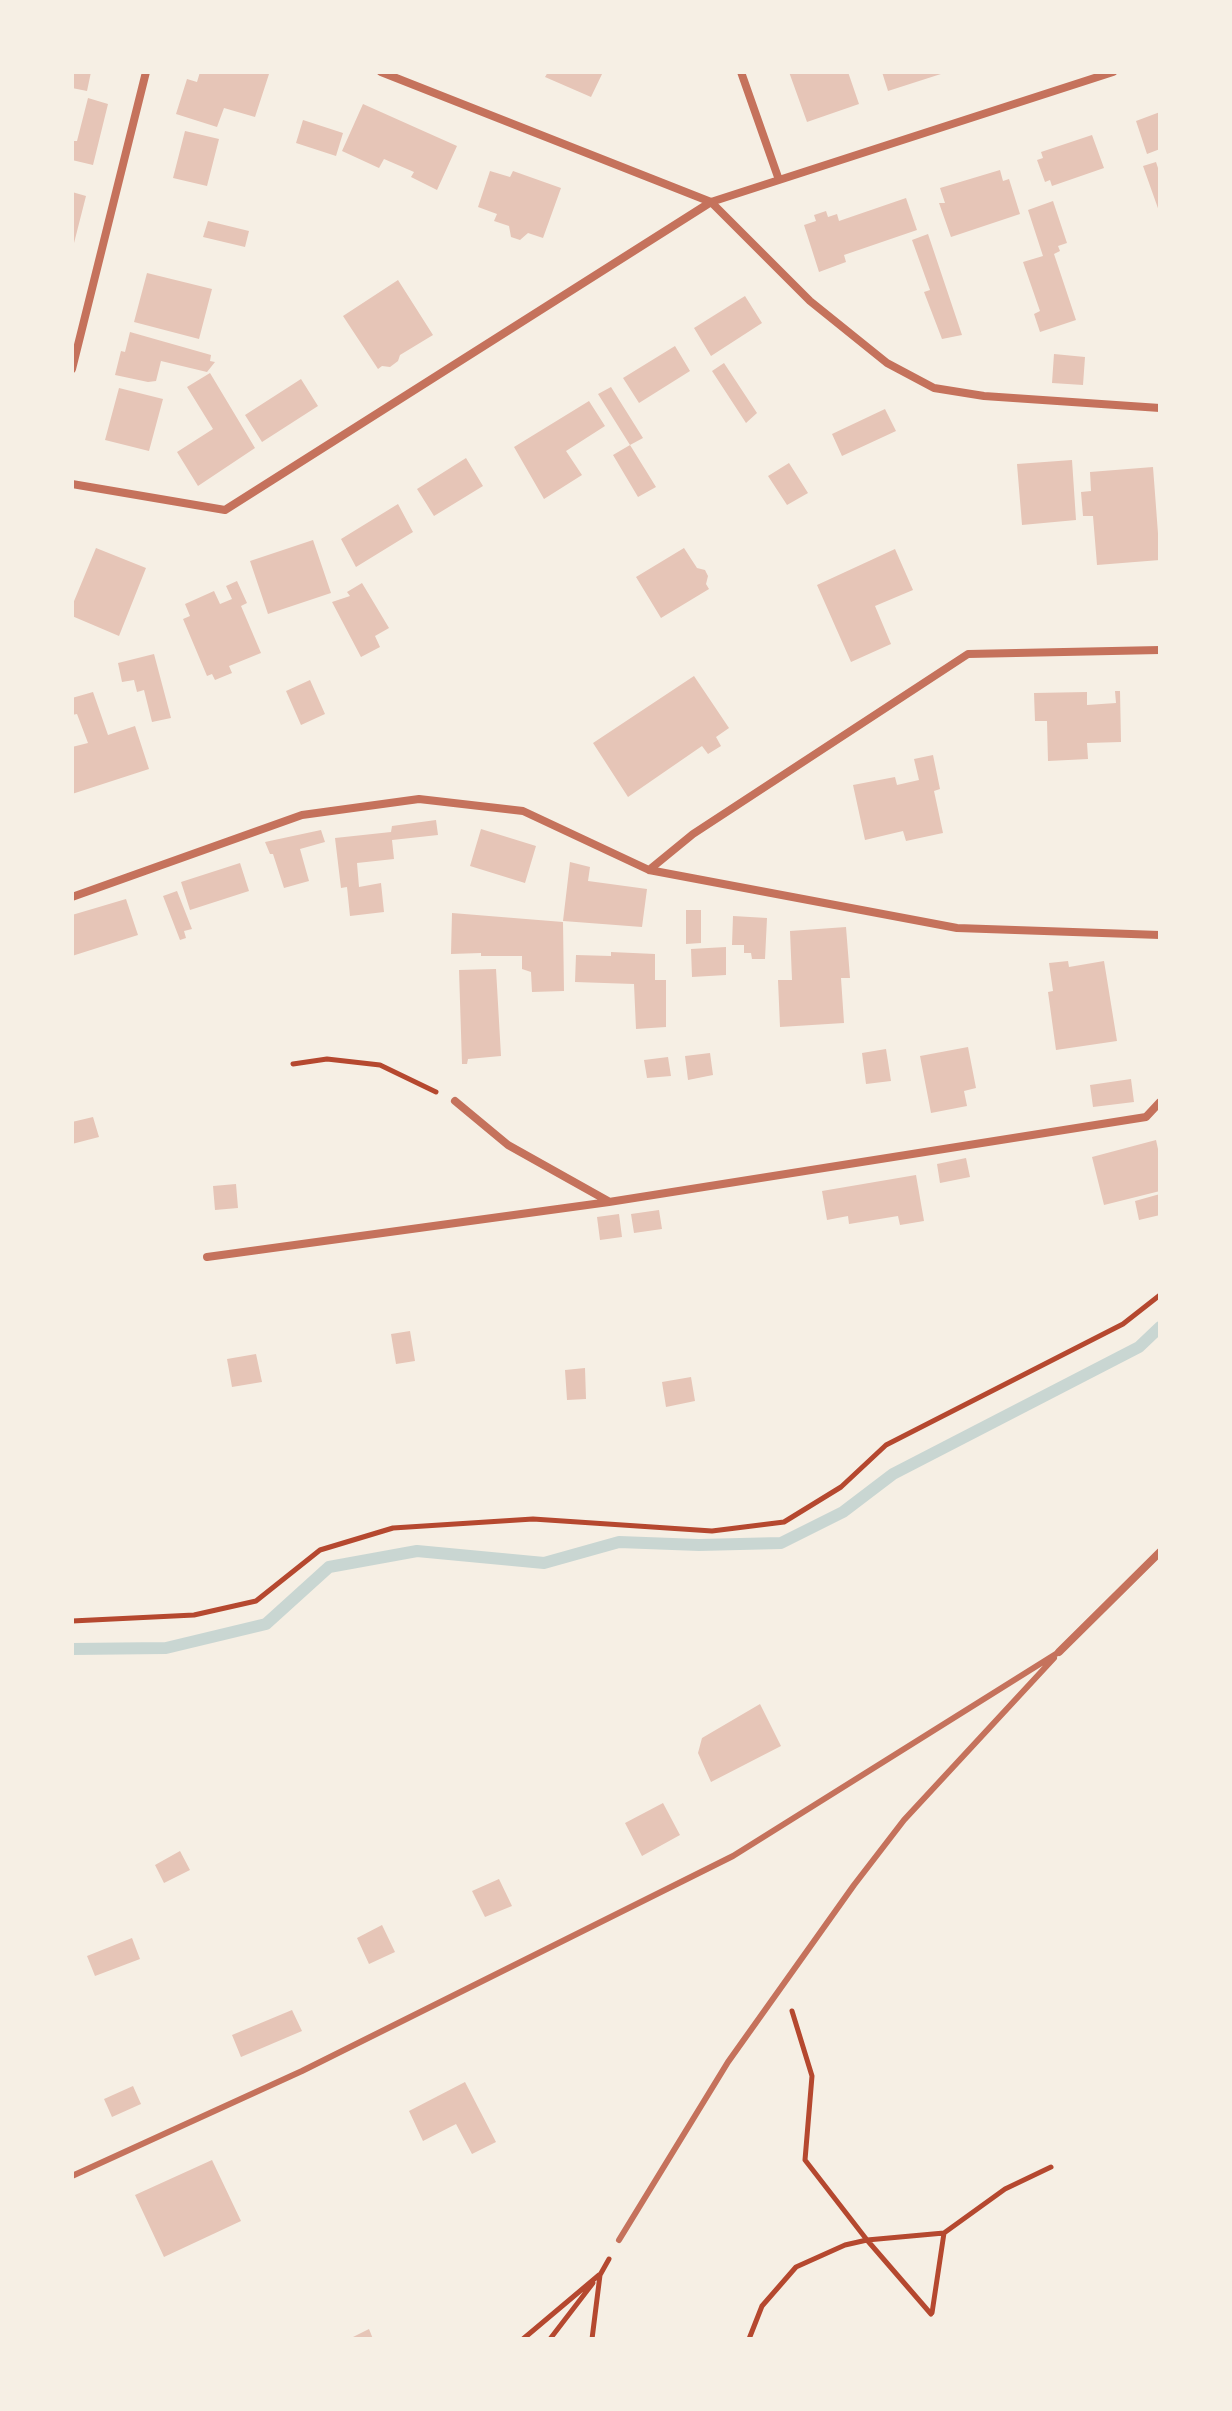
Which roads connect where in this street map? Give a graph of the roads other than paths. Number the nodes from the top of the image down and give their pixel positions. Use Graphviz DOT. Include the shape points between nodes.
graph roads {
  1 [pos="146,72"];
  2 [pos="381,72"];
  3 [pos="741,72"];
  4 [pos="1113,72"];
  5 [pos="779,180"];
  6 [pos="711,202"];
  7 [pos="72,369"];
  8 [pos="1160,408"];
  9 [pos="72,484"];
  10 [pos="1160,650"];
  11 [pos="649,870"];
  12 [pos="72,897"];
  13 [pos="1160,935"];
  14 [pos="455,1101"];
  15 [pos="1160,1102"];
  16 [pos="609,1202"];
  17 [pos="207,1257"];
  18 [pos="1160,1552"];
  19 [pos="1059,1652"];
  20 [pos="72,2176"];
  21 [pos="619,2240"];
  1 -- 7 [label="street"];
  2 -- 6 [label="street"];
  3 -- 5 [label="street"];
  4 -- 5 [label="street"];
  5 -- 6 [label="street"];
  6 -- 8 [label="street" via="810,301 887,363 934,388"];
  6 -- 9 [label="street" via="225,510"];
  10 -- 11 [label="street" via="968,654 693,834"];
  11 -- 12 [label="street" via="523,811 419,799 302,815"];
  11 -- 13 [label="street" via="957,928"];
  14 -- 16 [label="street" via="508,1145"];
  15 -- 16 [label="street" via="1146,1117"];
  16 -- 17 [label="street"];
  18 -- 19 [label="street"];
  19 -- 20 [label="lane" via="733,1856 302,2071"];
  19 -- 21 [label="lane" via="904,1820 728,2062"];
}
